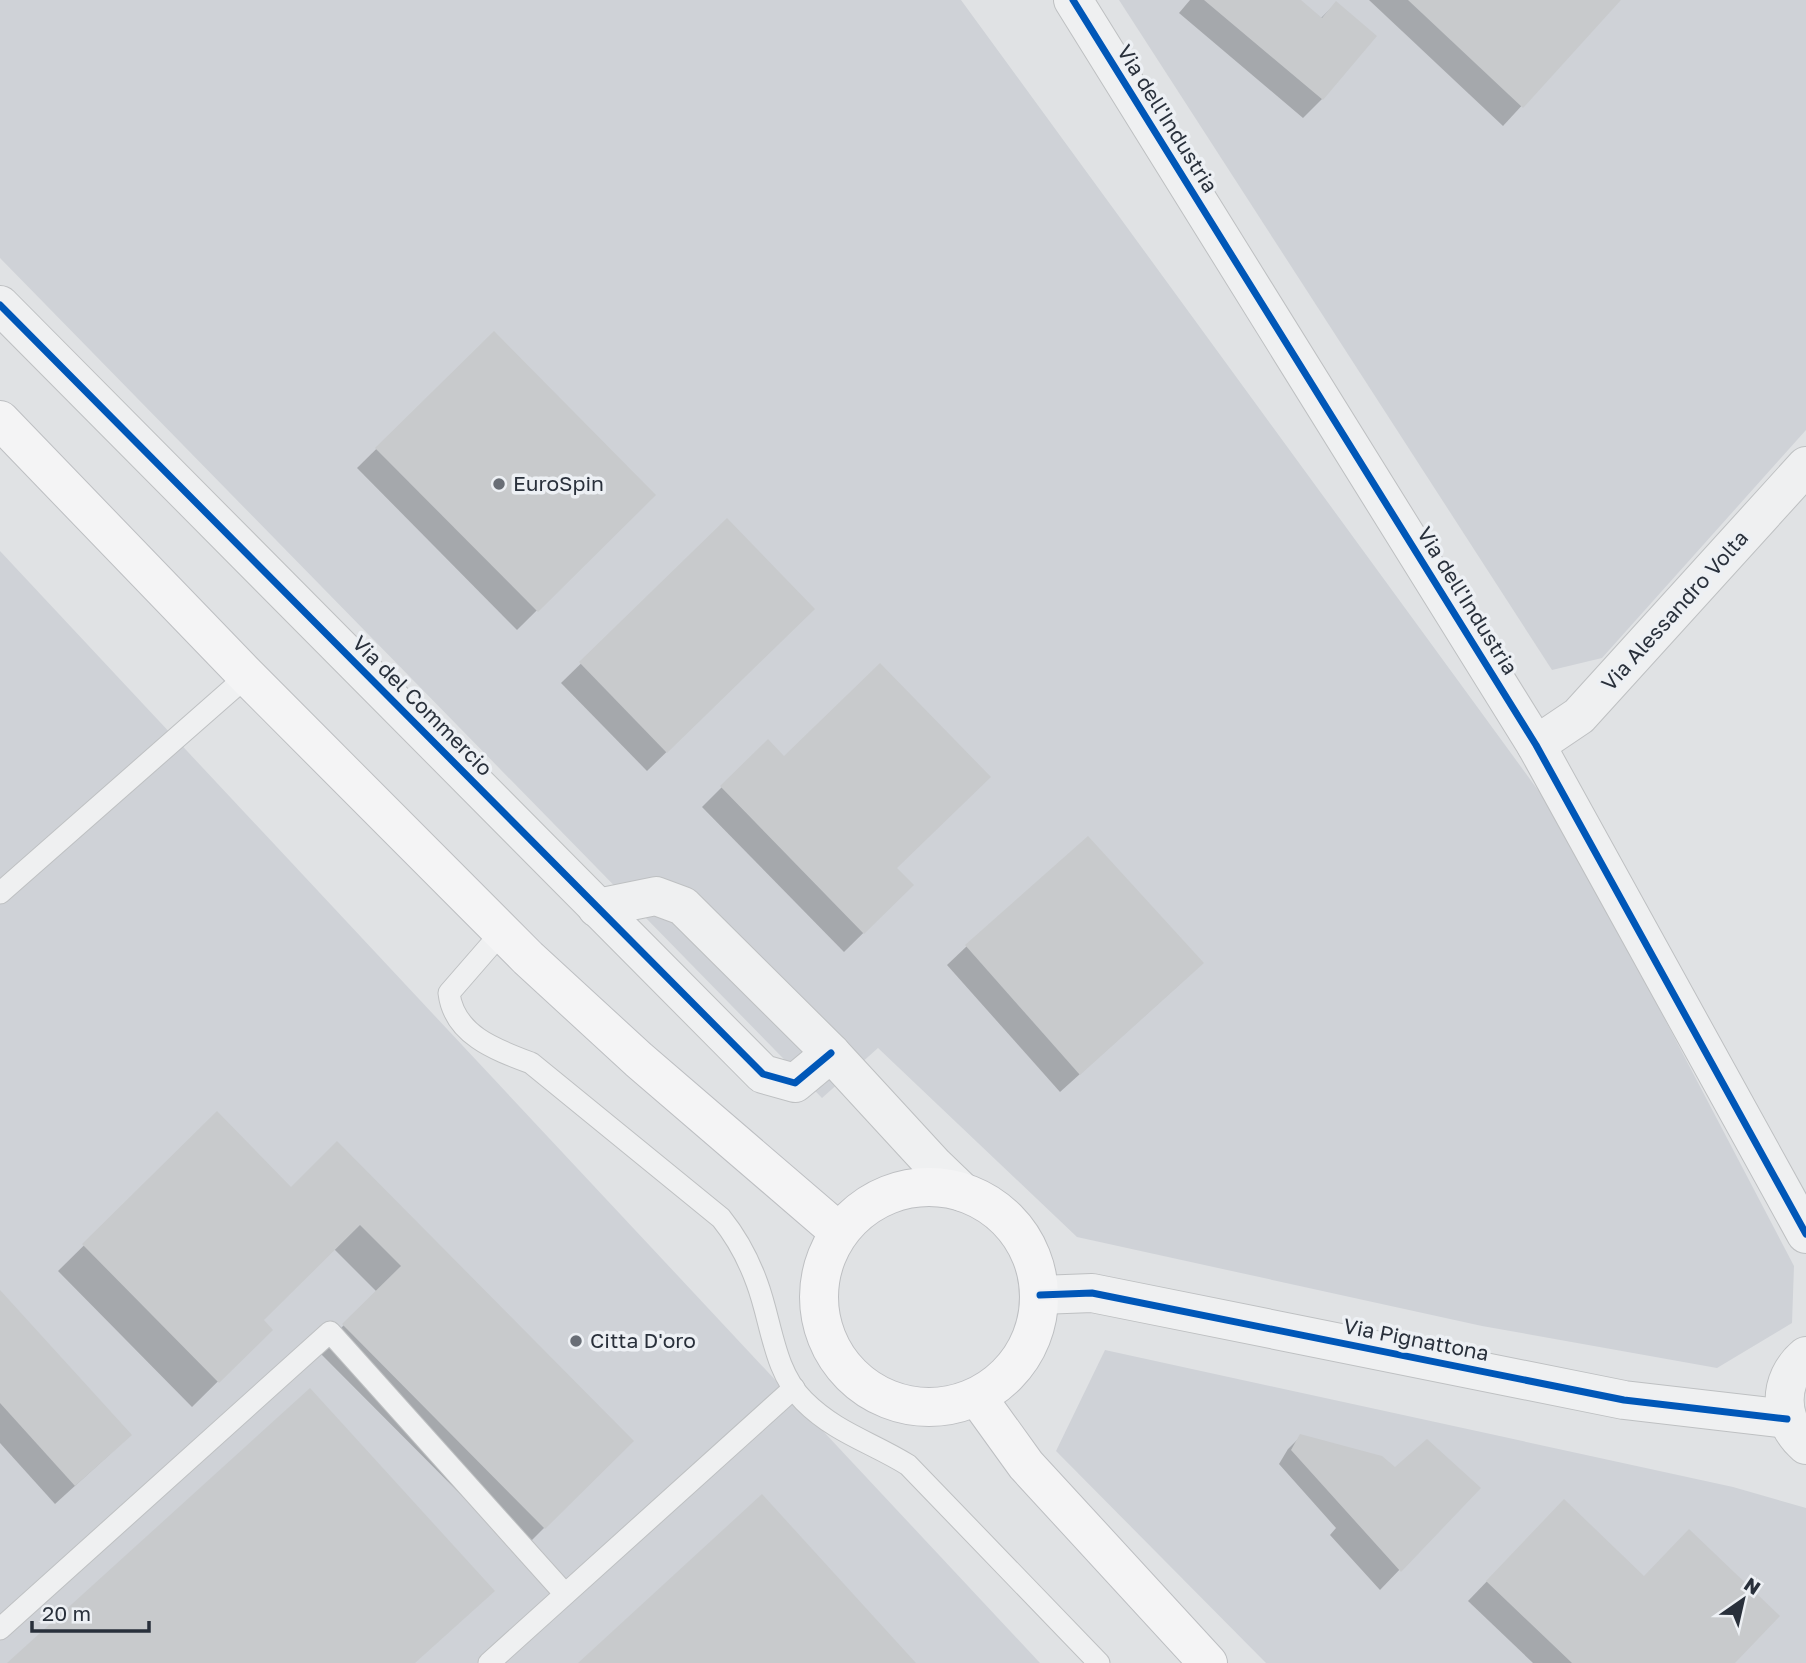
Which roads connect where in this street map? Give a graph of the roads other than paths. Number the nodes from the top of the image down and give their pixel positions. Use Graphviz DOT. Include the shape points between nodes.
graph roads {
  1 [pos="1073,0"];
  2 [pos="0,304"];
  3 [pos="0,420"];
  4 [pos="1806,466"];
  5 [pos="247,676"];
  6 [pos="1536,745"];
  7 [pos="0,893"];
  8 [pos="597,908"];
  9 [pos="502,932"];
  10 [pos="831,1053"];
  11 [pos="962,1192"];
  12 [pos="839,1232"];
  13 [pos="1806,1234"];
  14 [pos="1040,1295"];
  15 [pos="1806,1356"];
  16 [pos="794,1388"];
  17 [pos="977,1397"];
  18 [pos="1796,1432"];
  19 [pos="565,1594"];
  20 [pos="0,1629"];
  21 [pos="489,1663"];
  22 [pos="1098,1663"];
  23 [pos="1208,1663"];
  1 -- 6 [label="street, Via dell'Industria"];
  2 -- 8 [label="street, Via del Commercio"];
  3 -- 5 [label="main road"];
  4 -- 6 [label="street, Via Alessandro Volta" via="1579,716"];
  5 -- 7 [label="lane"];
  5 -- 9 [label="main road"];
  6 -- 13 [label="street, Via dell'Industria"];
  8 -- 10 [label="street" via="656,896 683,906"];
  8 -- 10 [label="street, Via del Commercio" via="763,1074 795,1083"];
  9 -- 12 [label="main road" via="639,1060"];
  9 -- 16 [label="lane" via="449,993 458,1022 477,1038 531,1063 721,1218 741,1244 786,1377"];
  10 -- 11 [label="street"];
  11 -- 12 [label="main road" via="939,1187 894,1192 864,1208"];
  11 -- 14 [label="main road" via="987,1203 1009,1221 1025,1243"];
  12 -- 17 [label="main road" via="827,1255 819,1294 825,1334 836,1358 864,1386 900,1404 925,1408"];
  14 -- 17 [label="main road" via="1030,1344 998,1384"];
  14 -- 18 [label="street, Via Pignattona" via="1092,1293"];
  15 -- 18 [label="street" via="1797,1363 1782,1402"];
  16 -- 19 [label="lane"];
  16 -- 22 [label="lane" via="830,1425 908,1465"];
  17 -- 23 [label="main road" via="1026,1465"];
  19 -- 20 [label="lane" via="330,1332"];
  19 -- 21 [label="lane"];
}
